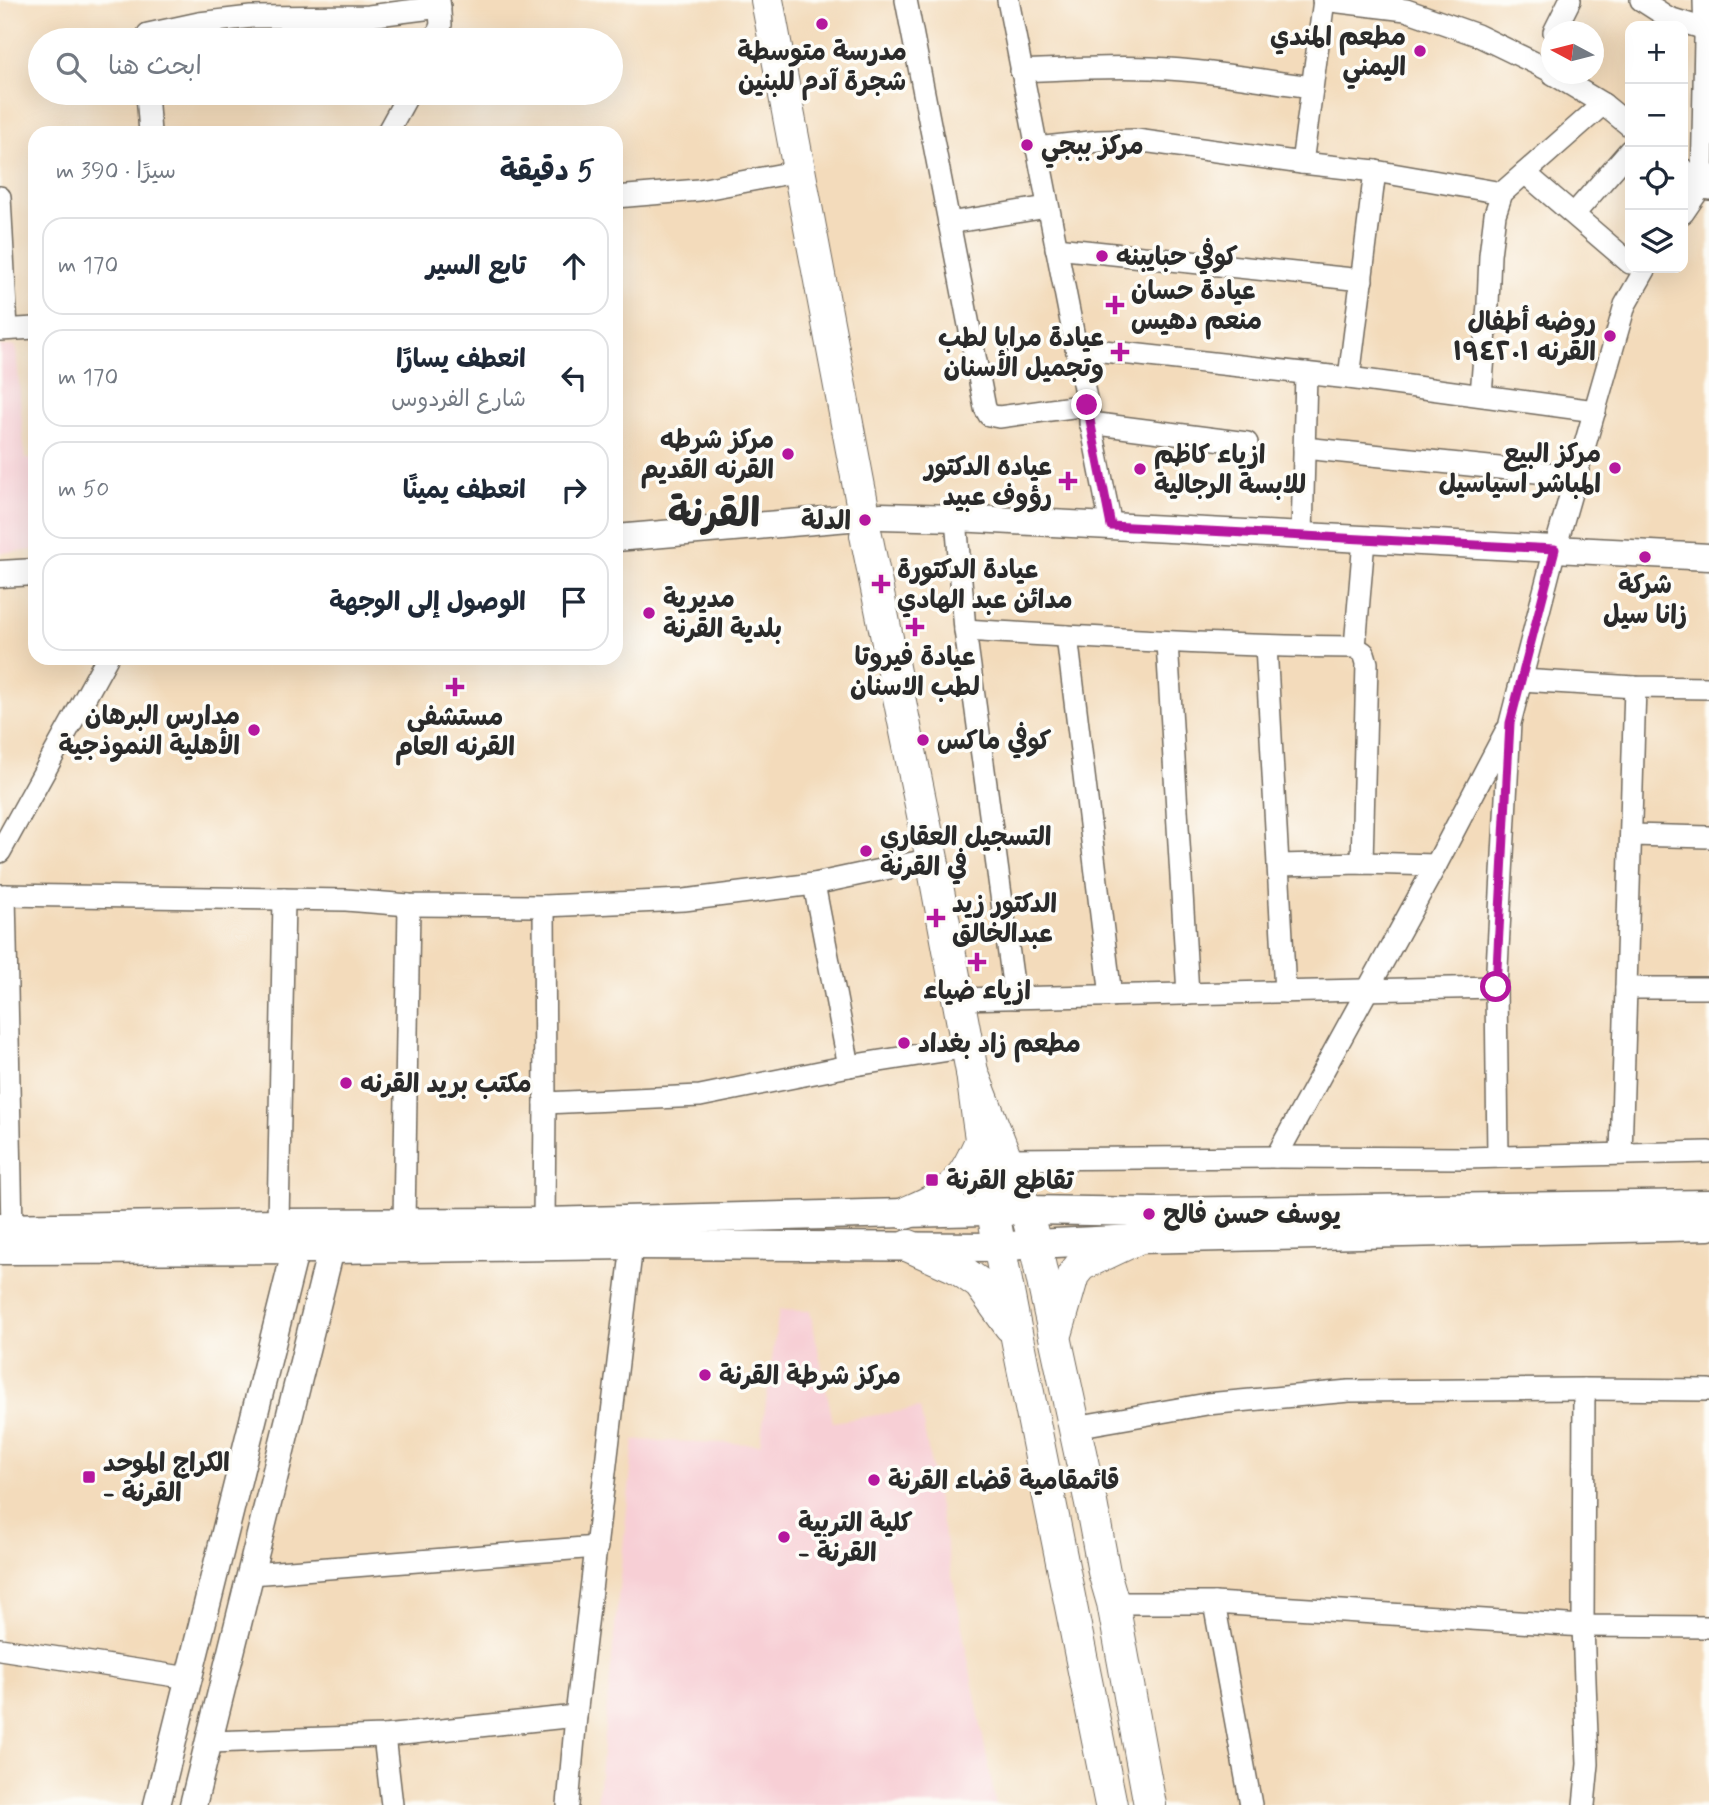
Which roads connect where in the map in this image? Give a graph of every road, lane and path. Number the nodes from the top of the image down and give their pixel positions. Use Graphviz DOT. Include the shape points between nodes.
graph roads {
  1 [pos="767,0"];
  2 [pos="906,0"];
  3 [pos="1008,0"];
  4 [pos="1324,0"];
  5 [pos="1570,0"];
  6 [pos="1641,0"];
  7 [pos="1704,0"];
  8 [pos="439,3"];
  9 [pos="1409,5"];
  10 [pos="1560,21"];
  11 [pos="176,28"];
  12 [pos="440,28"];
  13 [pos="1705,29"];
  14 [pos="1541,67"];
  15 [pos="1021,71"];
  16 [pos="1570,84"];
  17 [pos="1312,87"];
  18 [pos="1603,104"];
  19 [pos="148,105"];
  20 [pos="402,105"];
  21 [pos="1625,122"];
  22 [pos="149,126"];
  23 [pos="391,126"];
  24 [pos="1036,148"];
  25 [pos="1625,156"];
  26 [pos="1302,163"];
  27 [pos="800,172"];
  28 [pos="1375,172"];
  29 [pos="1688,172"];
  30 [pos="1525,173"];
  31 [pos="1707,183"];
  32 [pos="1502,193"];
  33 [pos="623,196"];
  34 [pos="0,198"];
  35 [pos="1047,207"];
  36 [pos="1685,210"];
  37 [pos="1573,215"];
  38 [pos="949,223"];
  39 [pos="1056,248"];
  40 [pos="1625,257"];
  41 [pos="1637,273"];
  42 [pos="1362,279"];
  43 [pos="28,328"];
  44 [pos="3,330"];
  45 [pos="1076,348"];
  46 [pos="1306,373"];
  47 [pos="1349,378"];
  48 [pos="1480,395"];
  49 [pos="1595,411"];
  50 [pos="1089,414"];
  51 [pos="1247,443"];
  52 [pos="1304,448"];
  53 [pos="1576,476"];
  54 [pos="865,518"];
  55 [pos="956,518"];
  56 [pos="1111,526"];
  57 [pos="1302,536"];
  58 [pos="623,537"];
  59 [pos="1364,540"];
  60 [pos="1555,549"];
  61 [pos="1709,557"];
  62 [pos="28,573"];
  63 [pos="0,575"];
  64 [pos="965,629"];
  65 [pos="1067,636"];
  66 [pos="1167,642"];
  67 [pos="1266,646"];
  68 [pos="1355,647"];
  69 [pos="103,665"];
  70 [pos="1521,680"];
  71 [pos="1635,687"];
  72 [pos="1709,688"];
  73 [pos="1510,723"];
  74 [pos="1631,835"];
  75 [pos="1709,837"];
  76 [pos="0,852"];
  77 [pos="932,859"];
  78 [pos="1362,863"];
  79 [pos="1278,865"];
  80 [pos="1436,865"];
  81 [pos="814,884"];
  82 [pos="3,895"];
  83 [pos="284,899"];
  84 [pos="409,905"];
  85 [pos="544,906"];
  86 [pos="1496,987"];
  87 [pos="1626,988"];
  88 [pos="1709,988"];
  89 [pos="1367,990"];
  90 [pos="1285,992"];
  91 [pos="1188,994"];
  92 [pos="1111,996"];
  93 [pos="1015,998"];
  94 [pos="959,999"];
  95 [pos="970,1059"];
  96 [pos="849,1066"];
  97 [pos="545,1103"];
  98 [pos="993,1150"];
  99 [pos="1709,1152"];
  100 [pos="1620,1154"];
  101 [pos="1276,1157"];
  102 [pos="1498,1157"];
  103 [pos="1709,1205"];
  104 [pos="1026,1210"];
  105 [pos="994,1212"];
  106 [pos="906,1213"];
  107 [pos="544,1222"];
  108 [pos="278,1223"];
  109 [pos="404,1223"];
  110 [pos="1709,1226"];
  111 [pos="4,1236"];
  112 [pos="1136,1239"];
  113 [pos="1035,1244"];
  114 [pos="632,1245"];
  115 [pos="909,1246"];
  116 [pos="999,1247"];
  117 [pos="296,1248"];
  118 [pos="331,1249"];
  119 [pos="1017,1335"];
  120 [pos="1056,1339"];
  121 [pos="1584,1389"];
  122 [pos="1709,1390"];
  123 [pos="1075,1427"];
  124 [pos="1091,1503"];
  125 [pos="1051,1514"];
  126 [pos="597,1547"];
  127 [pos="1104,1572"];
  128 [pos="251,1574"];
  129 [pos="1067,1582"];
  130 [pos="1113,1603"];
  131 [pos="1214,1604"];
  132 [pos="1583,1626"];
  133 [pos="1709,1627"];
  134 [pos="0,1649"];
  135 [pos="189,1678"];
  136 [pos="576,1716"];
  137 [pos="384,1736"];
  138 [pos="210,1742"];
  139 [pos="166,1766"];
  140 [pos="201,1774"];
  141 [pos="157,1805"];
  142 [pos="193,1805"];
  143 [pos="392,1805"];
  144 [pos="568,1805"];
  145 [pos="1111,1805"];
  146 [pos="1150,1805"];
  147 [pos="1251,1805"];
  148 [pos="1584,1805"];
  1 -- 27 [label="main road"];
  2 -- 38 [label="street"];
  3 -- 15 [label="street"];
  4 -- 9 [label="street"];
  4 -- 17 [label="street"];
  5 -- 10 [label="street"];
  6 -- 13 [label="street" via="1669,18"];
  7 -- 13 [label="street"];
  8 -- 11 [label="street" via="369,16 251,17"];
  8 -- 12 [label="street"];
  9 -- 14 [label="street"];
  13 -- 31 [label="street"];
  15 -- 17 [label="street" via="1151,68"];
  15 -- 24 [label="street"];
  16 -- 18 [label="street"];
  17 -- 26 [label="street"];
  18 -- 21 [label="street"];
  18 -- 30 [label="street"];
  19 -- 22 [label="street"];
  20 -- 23 [label="street"];
  24 -- 26 [label="street" via="1136,140"];
  24 -- 35 [label="street"];
  25 -- 37 [label="street"];
  26 -- 28 [label="street"];
  27 -- 33 [label="street" via="699,190"];
  27 -- 54 [label="main road"];
  28 -- 32 [label="street"];
  28 -- 42 [label="street"];
  29 -- 31 [label="street"];
  30 -- 32 [label="street"];
  30 -- 37 [label="street"];
  31 -- 36 [label="street"];
  32 -- 48 [label="street" via="1490,255"];
  34 -- 44 [label="street"];
  35 -- 38 [label="street"];
  35 -- 39 [label="street"];
  37 -- 40 [label="street"];
  38 -- 50 [label="street" via="989,415"];
  39 -- 42 [label="street"];
  39 -- 45 [label="street"];
  41 -- 49 [label="street"];
  42 -- 47 [label="street"];
  43 -- 44 [label="street"];
  45 -- 46 [label="street"];
  45 -- 50 [label="street"];
  46 -- 47 [label="street"];
  46 -- 52 [label="street"];
  47 -- 48 [label="street"];
  48 -- 49 [label="street"];
  49 -- 53 [label="street"];
  50 -- 51 [label="street"];
  50 -- 56 [label="street"];
  52 -- 53 [label="street"];
  52 -- 57 [label="street"];
  53 -- 60 [label="street"];
  54 -- 55 [label="street"];
  54 -- 58 [label="street"];
  54 -- 77 [label="main road"];
  55 -- 56 [label="street"];
  55 -- 64 [label="street"];
  56 -- 57 [label="street"];
  57 -- 59 [label="street"];
  59 -- 60 [label="street"];
  59 -- 68 [label="street"];
  60 -- 61 [label="street"];
  60 -- 70 [label="street"];
  62 -- 63 [label="street"];
  64 -- 65 [label="street"];
  64 -- 93 [label="street"];
  65 -- 66 [label="street"];
  65 -- 92 [label="street"];
  66 -- 67 [label="street"];
  66 -- 91 [label="street"];
  67 -- 68 [label="street"];
  67 -- 79 [label="street"];
  68 -- 78 [label="street" via="1364,653 1367,663"];
  69 -- 76 [label="street"];
  70 -- 71 [label="street"];
  70 -- 73 [label="street"];
  71 -- 72 [label="street"];
  71 -- 74 [label="street"];
  73 -- 80 [label="street"];
  73 -- 86 [label="street"];
  74 -- 75 [label="street"];
  74 -- 87 [label="street"];
  77 -- 81 [label="street"];
  77 -- 94 [label="main road"];
  78 -- 79 [label="street"];
  78 -- 80 [label="street"];
  79 -- 90 [label="street"];
  80 -- 89 [label="street"];
  81 -- 85 [label="street" via="684,900"];
  81 -- 96 [label="street"];
  82 -- 83 [label="street"];
  82 -- 111 [label="street"];
  83 -- 84 [label="street"];
  83 -- 108 [label="street"];
  84 -- 85 [label="street"];
  84 -- 109 [label="street"];
  85 -- 97 [label="street"];
  86 -- 89 [label="street"];
  86 -- 102 [label="street"];
  87 -- 88 [label="street"];
  87 -- 100 [label="street"];
  89 -- 90 [label="street"];
  89 -- 101 [label="street"];
  90 -- 91 [label="street"];
  91 -- 92 [label="street"];
  92 -- 93 [label="street"];
  93 -- 94 [label="street"];
  94 -- 95 [label="main road"];
  95 -- 96 [label="street"];
  95 -- 98 [label="main road"];
  96 -- 97 [label="street" via="700,1096"];
  97 -- 107 [label="street"];
  98 -- 101 [label="street"];
  98 -- 104 [label="main road"];
  98 -- 105 [label="main road"];
  98 -- 106 [label="main road" via="948,1191"];
  99 -- 100 [label="street"];
  100 -- 102 [label="street"];
  101 -- 102 [label="street"];
  103 -- 104 [label="main road"];
  104 -- 105 [label="main road"];
  104 -- 113 [label="main road"];
  105 -- 106 [label="main road"];
  105 -- 116 [label="main road"];
  106 -- 107 [label="main road"];
  107 -- 109 [label="main road"];
  108 -- 109 [label="main road"];
  108 -- 111 [label="main road"];
  110 -- 112 [label="main road"];
  111 -- 117 [label="main road"];
  112 -- 113 [label="main road"];
  112 -- 120 [label="main road" via="1081,1265 1073,1275"];
  113 -- 116 [label="main road"];
  113 -- 120 [label="main road"];
  114 -- 115 [label="main road"];
  114 -- 118 [label="main road"];
  114 -- 126 [label="street"];
  115 -- 116 [label="main road"];
  115 -- 119 [label="main road" via="956,1267 980,1284"];
  116 -- 119 [label="main road"];
  117 -- 118 [label="main road"];
  117 -- 135 [label="street"];
  118 -- 128 [label="street"];
  119 -- 125 [label="main road"];
  120 -- 123 [label="main road"];
  121 -- 122 [label="street"];
  121 -- 123 [label="street" via="1349,1391 1206,1404"];
  121 -- 132 [label="street"];
  123 -- 124 [label="main road"];
  124 -- 125 [label="main road"];
  124 -- 127 [label="main road"];
  125 -- 129 [label="main road"];
  126 -- 128 [label="street"];
  126 -- 136 [label="street"];
  127 -- 129 [label="main road"];
  127 -- 130 [label="main road"];
  128 -- 138 [label="street"];
  129 -- 145 [label="main road"];
  130 -- 131 [label="street"];
  130 -- 146 [label="main road"];
  131 -- 132 [label="street"];
  131 -- 147 [label="street"];
  132 -- 133 [label="street"];
  132 -- 148 [label="street" via="1588,1764"];
  134 -- 135 [label="street"];
  135 -- 139 [label="street"];
  136 -- 137 [label="street"];
  136 -- 144 [label="street"];
  137 -- 138 [label="street"];
  137 -- 143 [label="street"];
  138 -- 140 [label="street"];
  139 -- 140 [label="street"];
  139 -- 141 [label="street"];
  140 -- 142 [label="street"];
}
